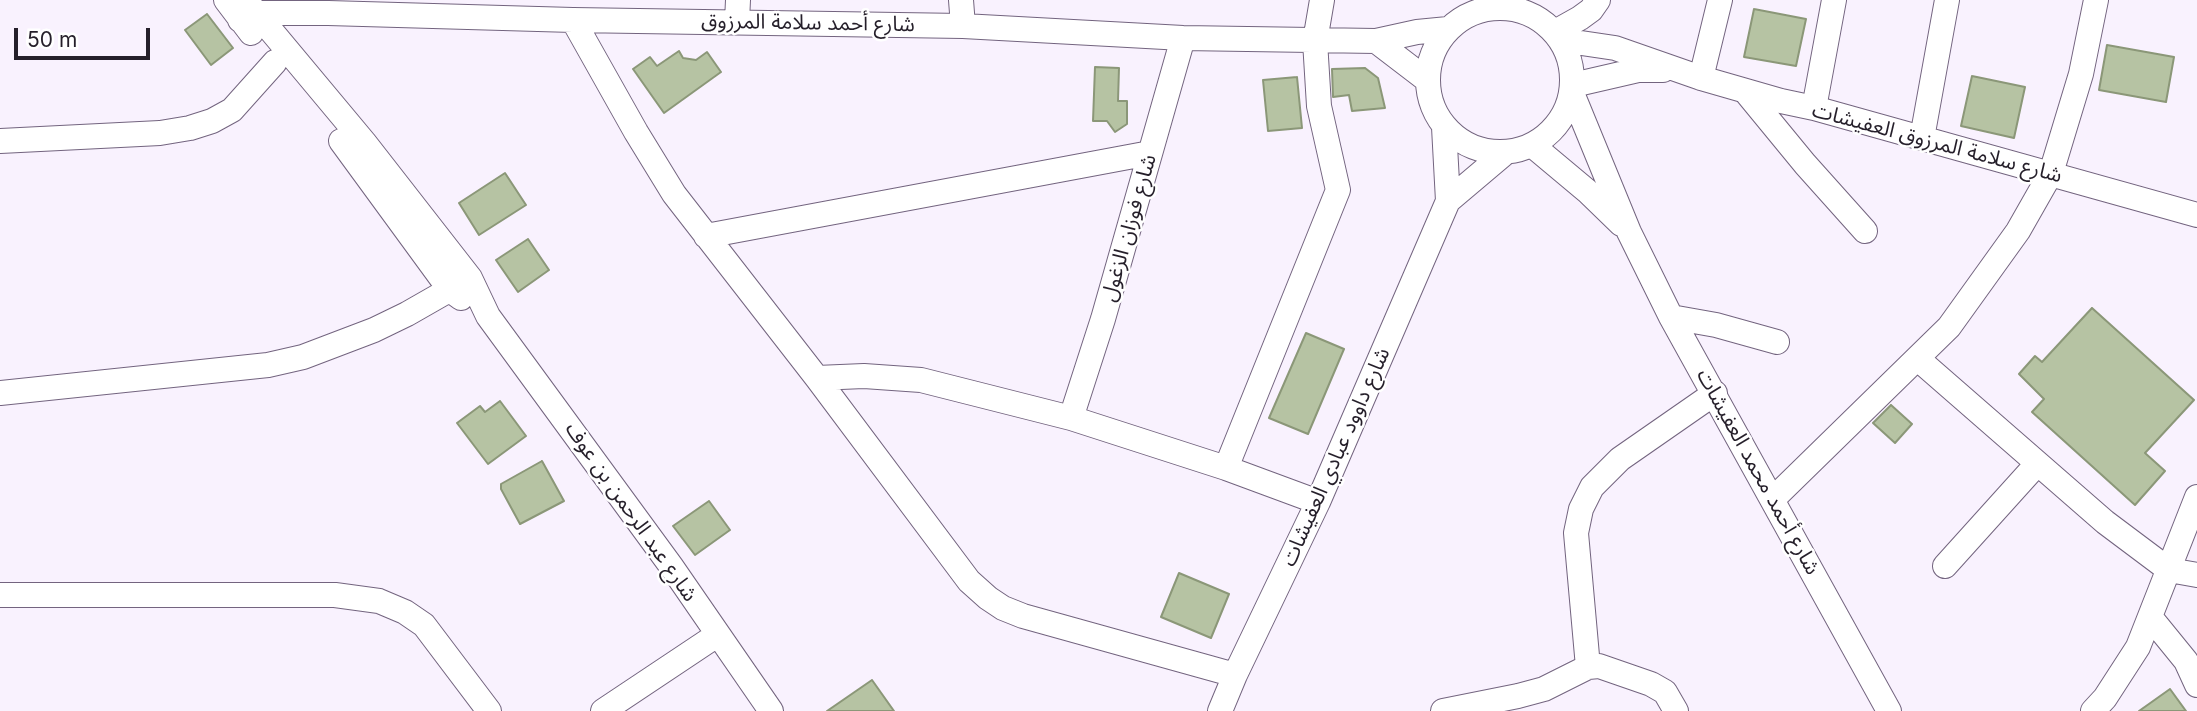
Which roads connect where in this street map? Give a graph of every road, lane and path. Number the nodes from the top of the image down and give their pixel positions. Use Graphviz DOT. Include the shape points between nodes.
graph roads {
  1 [pos="961,0"];
  2 [pos="1322,0"];
  3 [pos="1598,0"];
  4 [pos="1720,0"];
  5 [pos="1834,0"];
  6 [pos="1947,0"];
  7 [pos="2096,0"];
  8 [pos="1515,4"];
  9 [pos="242,8"];
  10 [pos="738,11"];
  11 [pos="573,20"];
  12 [pos="963,26"];
  13 [pos="1448,29"];
  14 [pos="1558,36"];
  15 [pos="1184,38"];
  16 [pos="1315,41"];
  17 [pos="1376,41"];
  18 [pos="275,62"];
  19 [pos="1678,71"];
  20 [pos="1701,78"];
  21 [pos="1427,80"];
  22 [pos="1572,89"];
  23 [pos="1745,91"];
  24 [pos="1814,108"];
  25 [pos="1444,127"];
  26 [pos="1922,138"];
  27 [pos="0,141"];
  28 [pos="1531,145"];
  29 [pos="1506,152"];
  30 [pos="1150,153"];
  31 [pos="2051,173"];
  32 [pos="1448,201"];
  33 [pos="2197,215"];
  34 [pos="1865,231"];
  35 [pos="1629,232"];
  36 [pos="706,236"];
  37 [pos="460,284"];
  38 [pos="1671,317"];
  39 [pos="1777,342"];
  40 [pos="1917,359"];
  41 [pos="817,378"];
  42 [pos="1715,393"];
  43 [pos="0,394"];
  44 [pos="1070,418"];
  45 [pos="2037,464"];
  46 [pos="1226,468"];
  47 [pos="2197,497"];
  48 [pos="1773,499"];
  49 [pos="1318,502"];
  50 [pos="1945,565"];
  51 [pos="2169,570"];
  52 [pos="2197,575"];
  53 [pos="0,595"];
  54 [pos="2151,618"];
  55 [pos="717,635"];
  56 [pos="1588,667"];
  57 [pos="1235,675"];
  58 [pos="2197,685"];
  59 [pos="489,711"];
  60 [pos="603,711"];
  61 [pos="771,711"];
  62 [pos="1220,711"];
  63 [pos="1443,711"];
  64 [pos="1676,711"];
  65 [pos="1889,711"];
  66 [pos="2094,711"];
  1 -- 12 [label="street"];
  2 -- 16 [label="street"];
  3 -- 14 [label="street"];
  4 -- 20 [label="street"];
  5 -- 24 [label="street"];
  6 -- 26 [label="street"];
  7 -- 31 [label="street" via="2081,74"];
  8 -- 13 [label="street" via="1475,12"];
  8 -- 14 [label="street"];
  9 -- 11 [label="street, شارع أحمد سلامة المرزوق"];
  9 -- 18 [label="street, شارع عبد الرحمن بن عوف"];
  9 -- 37 [label="street, شارع عبد الرحمن بن عوف" via="364,142"];
  10 -- 11 [label="street, شارع أحمد سلامة المرزوق"];
  10 -- 12 [label="street, شارع أحمد سلامة المرزوق"];
  11 -- 36 [label="street" via="635,132"];
  12 -- 15 [label="street, شارع أحمد سلامة المرزوق"];
  13 -- 17 [label="street, شارع أحمد سلامة المرزوق"];
  13 -- 21 [label="street" via="1435,47"];
  14 -- 19 [label="street, شارع سلامة المرزوق العفيشات" via="1615,48"];
  14 -- 22 [label="street" via="1568,54"];
  15 -- 16 [label="street, شارع أحمد سلامة المرزوق"];
  15 -- 30 [label="street, شارع فوزان الزغول"];
  16 -- 17 [label="street, شارع أحمد سلامة المرزوق"];
  16 -- 46 [label="street" via="1319,106 1338,190"];
  17 -- 21 [label="street"];
  18 -- 27 [label="street" via="232,110 190,128"];
  18 -- 37 [label="street, شارع عبد الرحمن بن عوف"];
  19 -- 20 [label="street, شارع سلامة المرزوق العفيشات"];
  19 -- 22 [label="street, شارع سلامة المرزوق العفيشات" via="1638,70"];
  20 -- 23 [label="street, شارع سلامة المرزوق العفيشات"];
  21 -- 25 [label="street" via="1434,110"];
  22 -- 28 [label="street" via="1568,106 1553,129"];
  22 -- 35 [label="street, شارع أحمد محمد العفيشات"];
  23 -- 24 [label="street, شارع سلامة المرزوق العفيشات"];
  23 -- 34 [label="street"];
  24 -- 26 [label="street, شارع سلامة المرزوق العفيشات"];
  25 -- 29 [label="street" via="1477,149"];
  25 -- 32 [label="street, شارع داوود عبادي العفيشات"];
  26 -- 31 [label="street, شارع سلامة المرزوق العفيشات"];
  28 -- 29 [label="street"];
  28 -- 35 [label="street, شارع أحمد محمد العفيشات"];
  29 -- 32 [label="street, شارع داوود عبادي العفيشات"];
  30 -- 36 [label="street"];
  30 -- 44 [label="street, شارع فوزان الزغول"];
  31 -- 33 [label="street, شارع سلامة المرزوق العفيشات"];
  31 -- 40 [label="street" via="1983,284"];
  32 -- 49 [label="street, شارع داوود عبادي العفيشات"];
  35 -- 38 [label="street, شارع أحمد محمد العفيشات"];
  36 -- 41 [label="street"];
  37 -- 43 [label="street" via="374,330 303,357 268,365"];
  37 -- 55 [label="street, شارع عبد الرحمن بن عوف" via="488,316"];
  38 -- 39 [label="street"];
  38 -- 42 [label="street, شارع أحمد محمد العفيشات"];
  40 -- 45 [label="street"];
  40 -- 48 [label="street"];
  41 -- 44 [label="street" via="921,380"];
  41 -- 57 [label="street" via="937,541 988,598 1023,616"];
  42 -- 48 [label="street, شارع أحمد محمد العفيشات"];
  42 -- 56 [label="street" via="1620,459 1592,487 1581,509 1576,533"];
  44 -- 46 [label="street"];
  45 -- 50 [label="street"];
  45 -- 51 [label="street"];
  46 -- 49 [label="street"];
  47 -- 51 [label="street"];
  48 -- 65 [label="street, شارع أحمد محمد العفيشات"];
  49 -- 57 [label="street, شارع داوود عبادي العفيشات"];
  51 -- 52 [label="street"];
  51 -- 54 [label="street"];
  53 -- 59 [label="street" via="335,595 379,601 424,625"];
  54 -- 58 [label="street" via="2186,661"];
  54 -- 66 [label="street" via="2134,655"];
  55 -- 60 [label="street"];
  55 -- 61 [label="street, شارع عبد الرحمن بن عوف"];
  56 -- 63 [label="street" via="1544,689"];
  56 -- 64 [label="street" via="1599,666 1651,684 1665,692"];
  57 -- 62 [label="street, شارع داوود عبادي العفيشات"];
}
